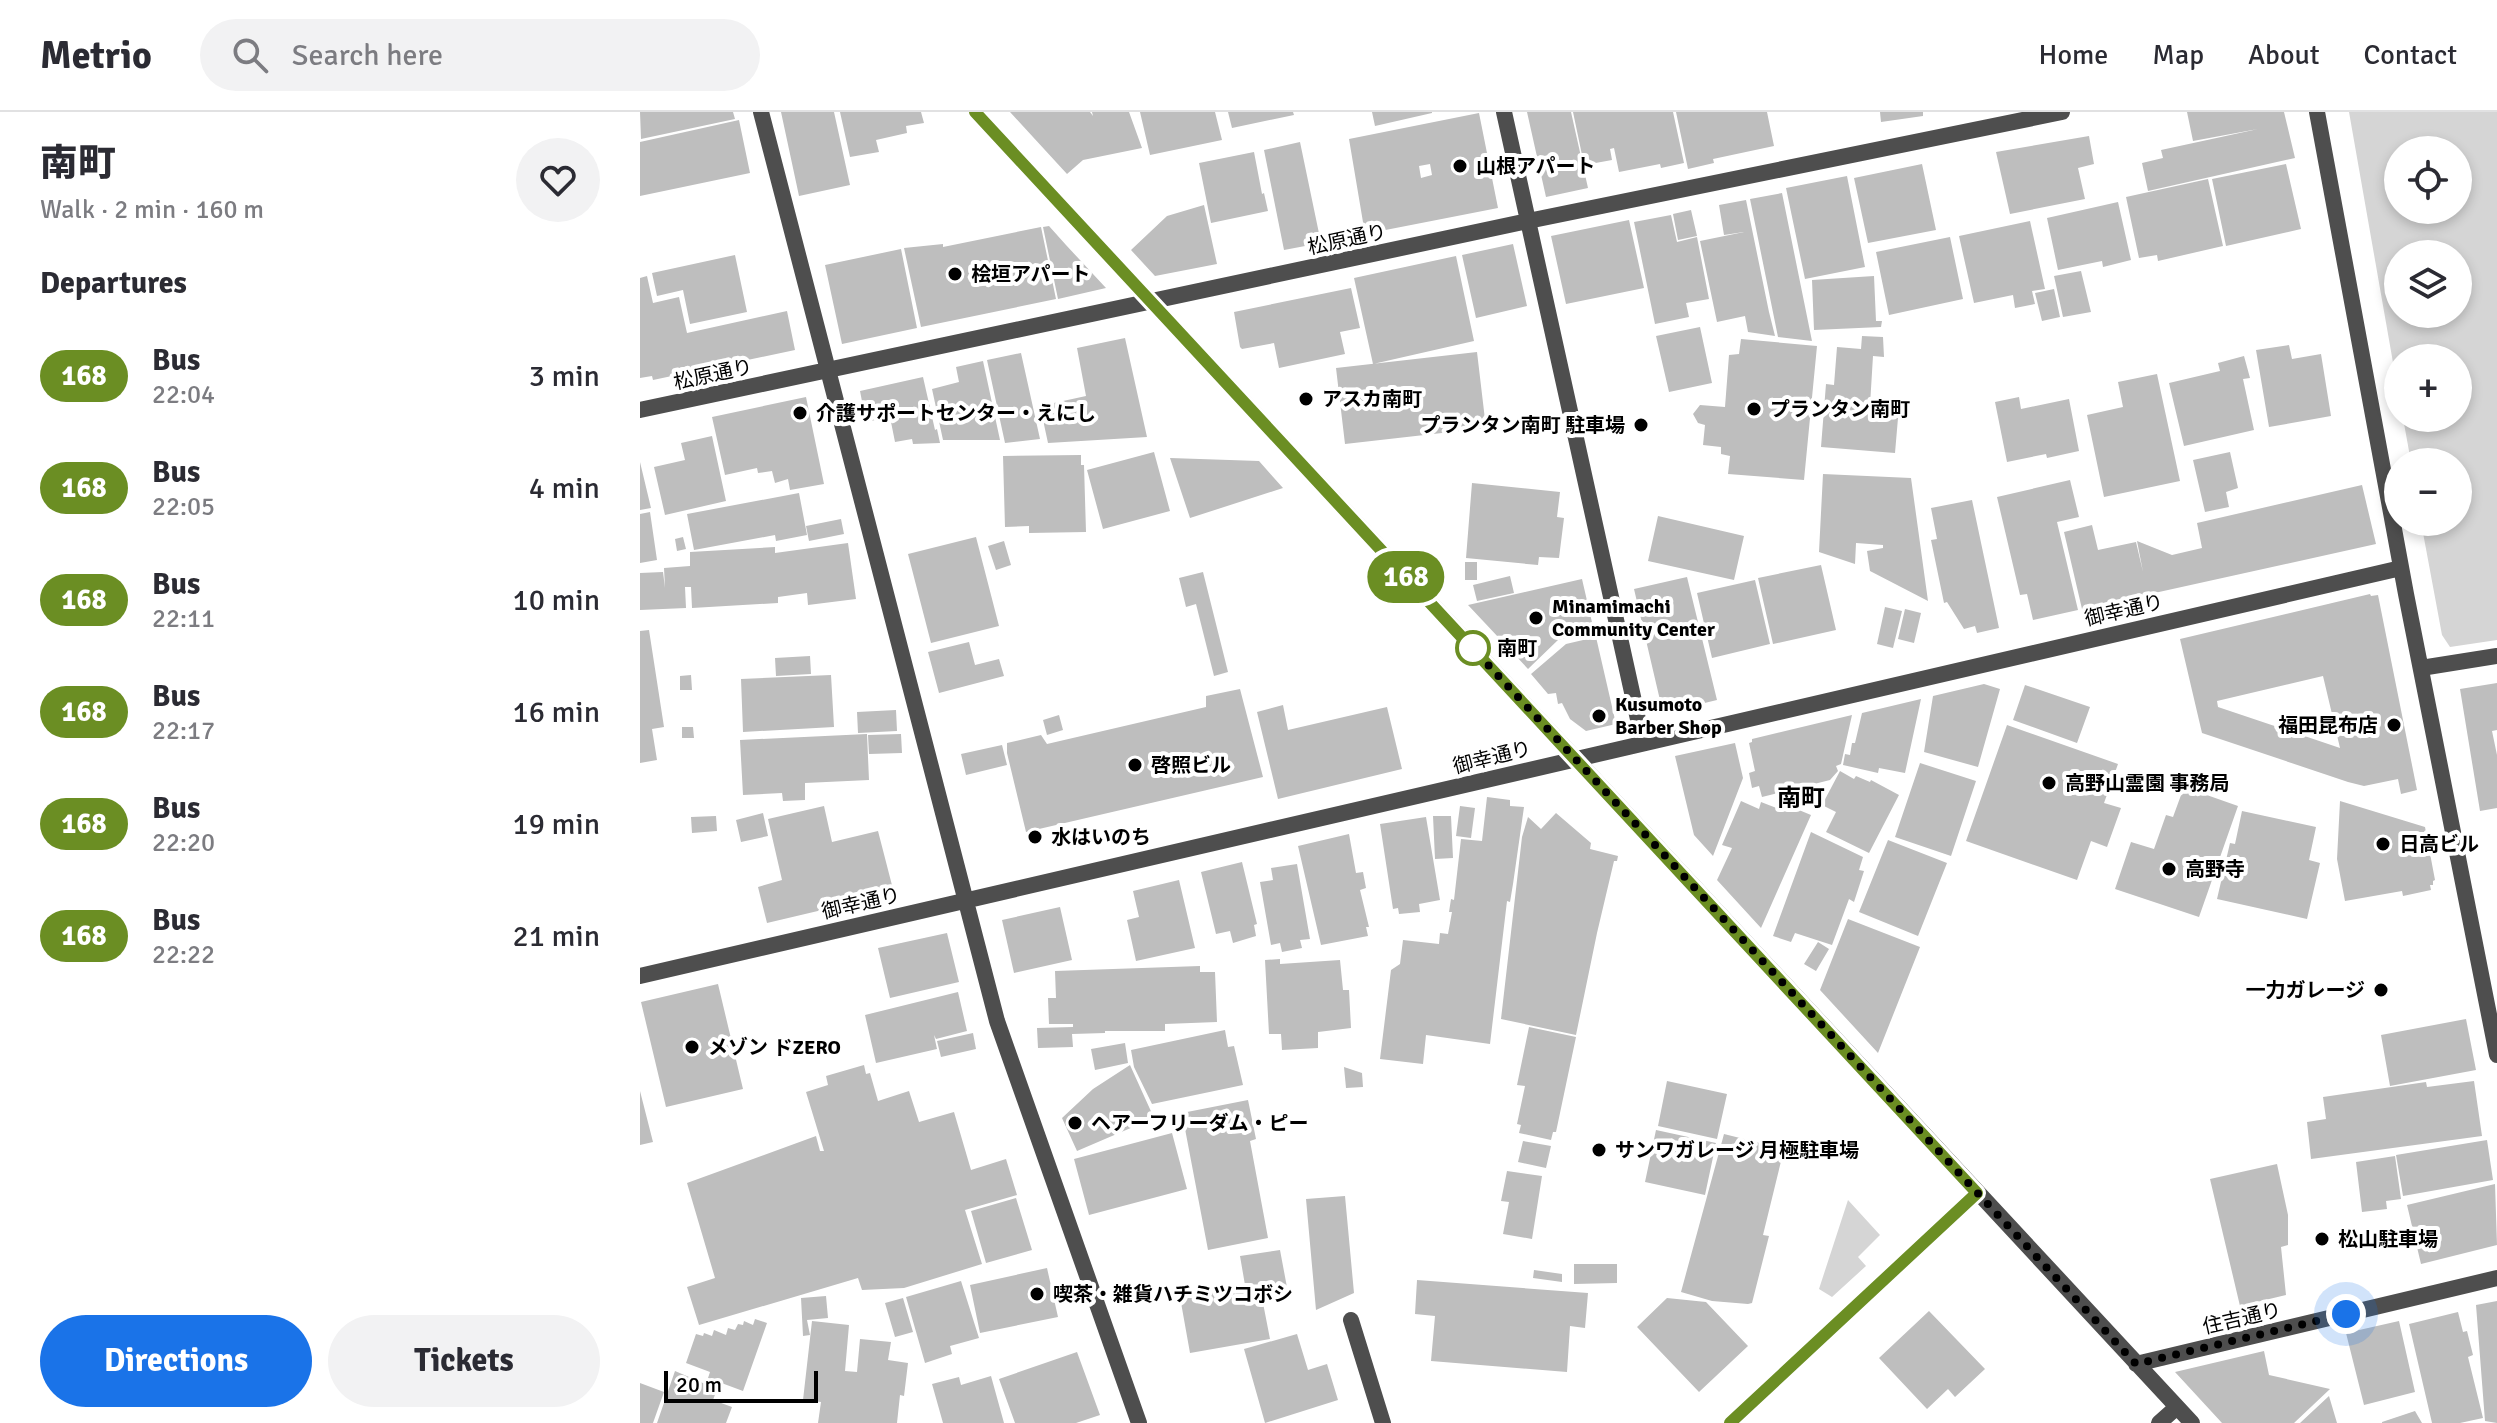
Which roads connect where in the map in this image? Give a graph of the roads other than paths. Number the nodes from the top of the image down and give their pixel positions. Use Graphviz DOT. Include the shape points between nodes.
graph roads {
  1 [pos="761,112"];
  2 [pos="975,112"];
  3 [pos="1504,112"];
  4 [pos="2062,112"];
  5 [pos="2317,112"];
  6 [pos="1528,221"];
  7 [pos="1150,301"];
  8 [pos="828,370"];
  9 [pos="640,410"];
  10 [pos="2401,568"];
  11 [pos="2497,656"];
  12 [pos="2421,668"];
  13 [pos="1643,742"];
  14 [pos="1574,758"];
  15 [pos="966,902"];
  16 [pos="640,976"];
  17 [pos="2497,1055"];
  18 [pos="1977,1193"];
  19 [pos="2497,1278"];
  20 [pos="1351,1320"];
  21 [pos="2136,1364"];
  22 [pos="2177,1407"];
  23 [pos="1139,1423"];
  24 [pos="1383,1423"];
  25 [pos="1730,1423"];
  26 [pos="2159,1423"];
  27 [pos="2192,1423"];
  1 -- 8 [label="street"];
  2 -- 7 [label="street"];
  3 -- 6 [label="street"];
  4 -- 6 [label="street, 松原通り"];
  5 -- 10 [label="street"];
  6 -- 7 [label="street, 松原通り"];
  6 -- 13 [label="street"];
  7 -- 8 [label="street, 松原通り"];
  7 -- 14 [label="street"];
  8 -- 9 [label="street, 松原通り"];
  8 -- 15 [label="street"];
  10 -- 12 [label="street"];
  10 -- 13 [label="street, 御幸通り"];
  11 -- 12 [label="street"];
  12 -- 17 [label="street"];
  13 -- 14 [label="street, 御幸通り"];
  14 -- 15 [label="street, 御幸通り"];
  14 -- 18 [label="street"];
  15 -- 16 [label="street, 御幸通り"];
  15 -- 23 [label="street" via="997,1021"];
  18 -- 21 [label="street"];
  18 -- 25 [label="street"];
  19 -- 21 [label="street, 住吉通り"];
  20 -- 24 [label="street"];
  21 -- 22 [label="street"];
  22 -- 26 [label="street"];
  22 -- 27 [label="street"];
}
